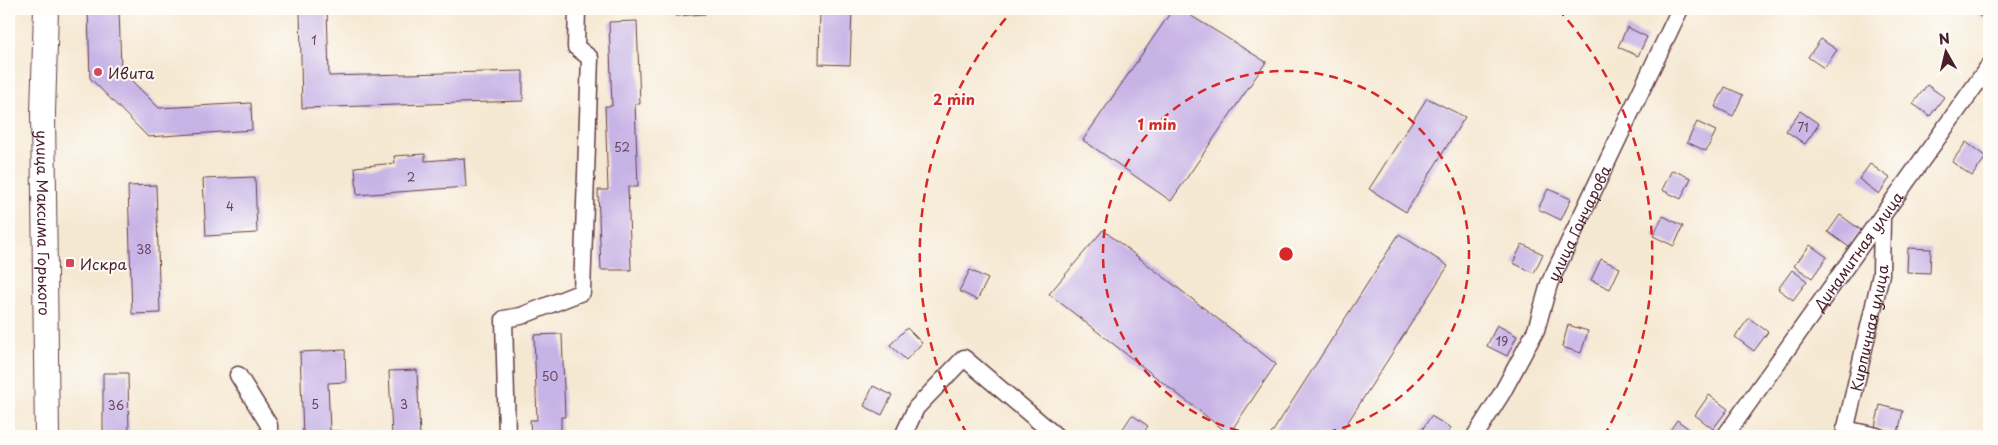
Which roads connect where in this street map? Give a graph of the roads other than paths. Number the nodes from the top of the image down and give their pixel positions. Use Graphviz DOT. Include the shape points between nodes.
graph roads {
  1 [pos="46,9"];
  2 [pos="576,9"];
  3 [pos="1680,9"];
  4 [pos="1989,66"];
  5 [pos="1882,217"];
  6 [pos="238,375"];
  7 [pos="1845,433"];
  8 [pos="46,436"];
  9 [pos="269,436"];
  10 [pos="507,436"];
  11 [pos="903,436"];
  12 [pos="1056,436"];
  13 [pos="1475,436"];
  14 [pos="1725,436"];
  15 [pos="1876,436"];
  1 -- 8 [label="main road, улица Максима Горького" via="43,113"];
  2 -- 10 [label="street" via="576,47 590,58 582,292 521,316 504,319"];
  3 -- 13 [label="street, улица Гончарова" via="1549,284 1536,330"];
  4 -- 5 [label="street, Динамитная улица"];
  5 -- 7 [label="street, Кирпичная улица" via="1881,274"];
  5 -- 14 [label="street, Динамитная улица"];
  6 -- 9 [label="street" via="269,425"];
  7 -- 15 [label="street"];
  11 -- 12 [label="street" via="916,408 964,358"];
}
